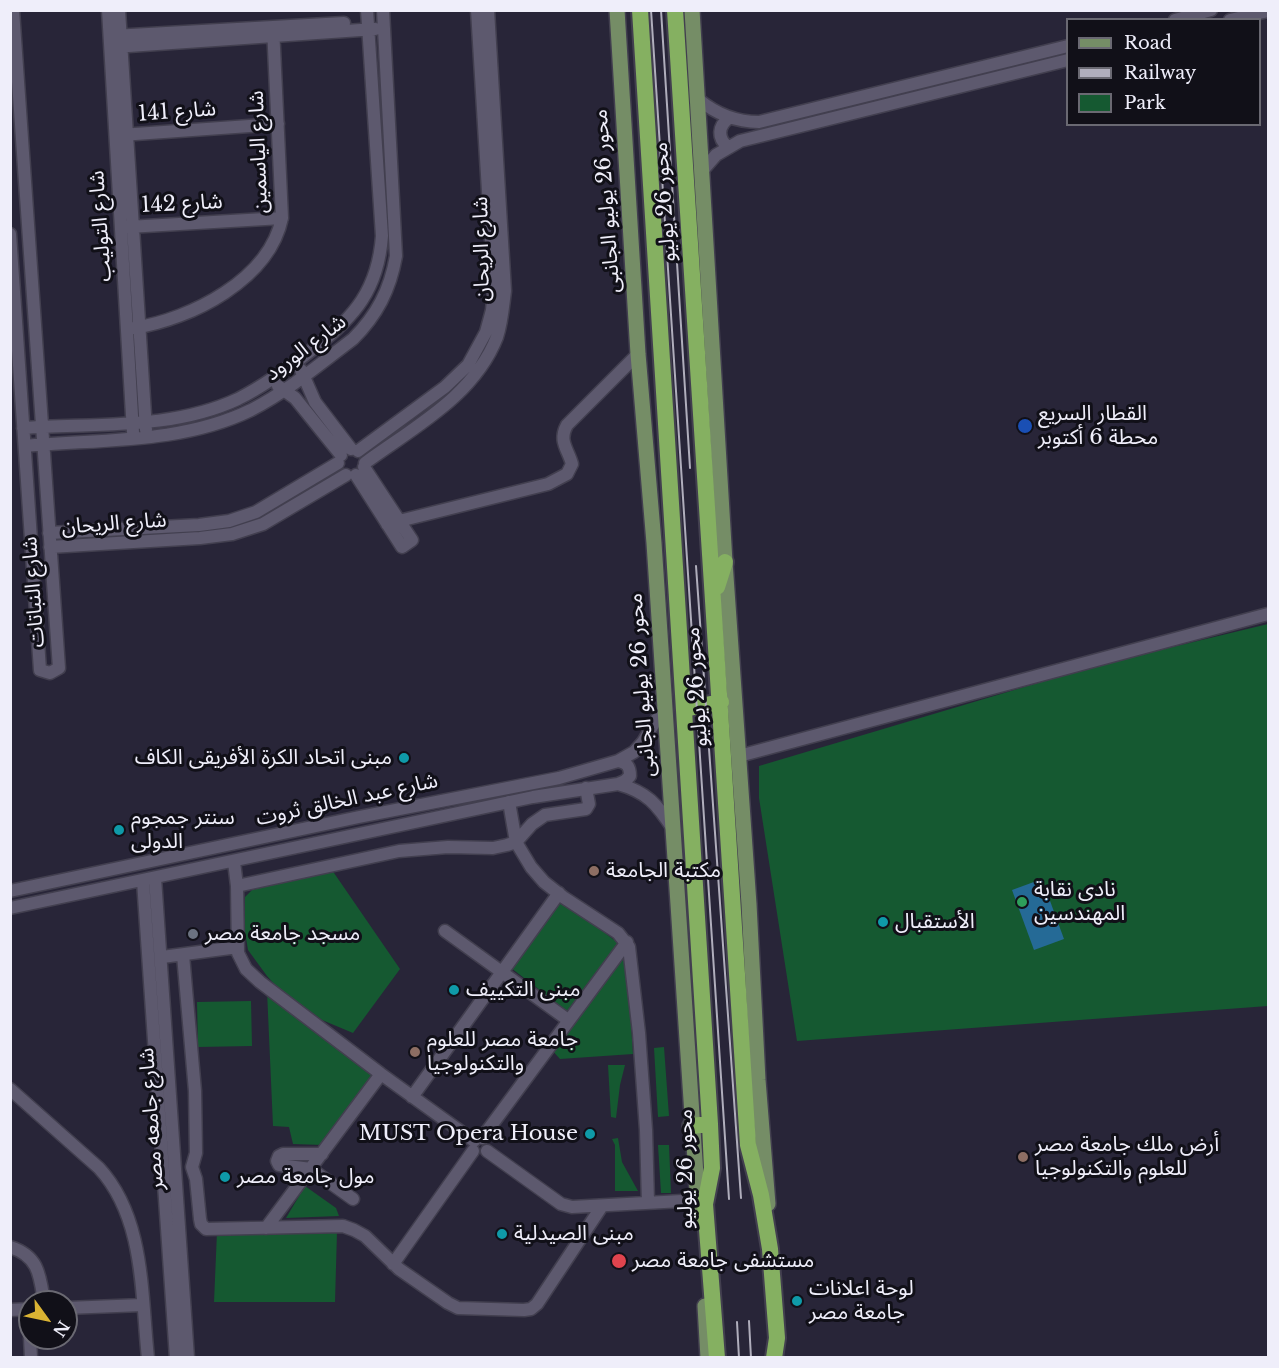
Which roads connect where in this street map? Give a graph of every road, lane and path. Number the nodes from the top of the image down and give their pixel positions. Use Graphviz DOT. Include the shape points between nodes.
graph roads {
  1 [pos="13,10"];
  2 [pos="108,10"];
  3 [pos="119,10"];
  4 [pos="477,10"];
  5 [pos="488,10"];
  6 [pos="617,10"];
  7 [pos="640,10"];
  8 [pos="675,10"];
  9 [pos="692,10"];
  10 [pos="1211,10"];
  11 [pos="1269,11"];
  12 [pos="1182,18"];
  13 [pos="1239,18"];
  14 [pos="384,20"];
  15 [pos="368,21"];
  16 [pos="273,32"];
  17 [pos="115,41"];
  18 [pos="1066,46"];
  19 [pos="1066,60"];
  20 [pos="698,99"];
  21 [pos="729,118"];
  22 [pos="278,124"];
  23 [pos="121,135"];
  24 [pos="728,147"];
  25 [pos="702,171"];
  26 [pos="393,191"];
  27 [pos="379,192"];
  28 [pos="282,218"];
  29 [pos="381,222"];
  30 [pos="395,222"];
  31 [pos="127,227"];
  32 [pos="10,234"];
  33 [pos="133,328"];
  34 [pos="481,354"];
  35 [pos="638,354"];
  36 [pos="298,360"];
  37 [pos="303,376"];
  38 [pos="270,381"];
  39 [pos="285,390"];
  40 [pos="146,422"];
  41 [pos="133,423"];
  42 [pos="41,427"];
  43 [pos="23,428"];
  44 [pos="140,438"];
  45 [pos="43,444"];
  46 [pos="25,446"];
  47 [pos="347,454"];
  48 [pos="358,470"];
  49 [pos="393,522"];
  50 [pos="200,532"];
  51 [pos="49,533"];
  52 [pos="407,544"];
  53 [pos="50,547"];
  54 [pos="725,562"];
  55 [pos="714,597"];
  56 [pos="1269,614"];
  57 [pos="721,702"];
  58 [pos="664,705"];
  59 [pos="684,708"];
  60 [pos="739,756"];
  61 [pos="618,761"];
  62 [pos="618,783"];
  63 [pos="586,788"];
  64 [pos="509,802"];
  65 [pos="673,829"];
  66 [pos="516,842"];
  67 [pos="234,862"];
  68 [pos="149,879"];
  69 [pos="237,886"];
  70 [pos="10,891"];
  71 [pos="559,893"];
  72 [pos="10,908"];
  73 [pos="445,931"];
  74 [pos="627,942"];
  75 [pos="237,947"];
  76 [pos="183,955"];
  77 [pos="162,957"];
  78 [pos="503,973"];
  79 [pos="567,1020"];
  80 [pos="381,1074"];
  81 [pos="751,1081"];
  82 [pos="10,1089"];
  83 [pos="412,1097"];
  84 [pos="710,1124"];
  85 [pos="691,1126"];
  86 [pos="476,1143"];
  87 [pos="322,1154"];
  88 [pos="310,1169"];
  89 [pos="353,1199"];
  90 [pos="682,1201"];
  91 [pos="648,1202"];
  92 [pos="602,1206"];
  93 [pos="266,1228"];
  94 [pos="10,1247"];
  95 [pos="393,1264"];
  96 [pos="43,1290"];
  97 [pos="142,1305"];
  98 [pos="78,1308"];
  99 [pos="710,1321"];
  100 [pos="777,1338"];
  101 [pos="148,1358"];
  102 [pos="176,1358"];
  103 [pos="188,1358"];
  104 [pos="708,1358"];
  105 [pos="717,1358"];
  106 [pos="774,1358"];
  107 [pos="781,1358"];
  1 -- 42 [label="street, شارع النباتات"];
  2 -- 17 [label="street, شارع التوليب"];
  3 -- 17 [label="street, شارع التوليب"];
  4 -- 34 [label="street, شارع الريحان" via="494,290"];
  5 -- 34 [label="street, شارع الريحان" via="505,291 497,336"];
  6 -- 35 [label="main road, محور 26 يوليو الجانبى"];
  7 -- 59 [label="highway, محور 26 يوليو"];
  8 -- 55 [label="highway, محور 26 يوليو"];
  9 -- 20 [label="main road"];
  10 -- 12 [label="street"];
  11 -- 13 [label="street"];
  14 -- 15 [label="street"];
  14 -- 26 [label="street, شارع الورود"];
  15 -- 16 [label="street"];
  15 -- 27 [label="street, شارع الورود"];
  16 -- 17 [label="street"];
  16 -- 22 [label="street, شارع الياسمين"];
  17 -- 23 [label="street, شارع التوليب"];
  18 -- 21 [label="street" via="759,122"];
  19 -- 24 [label="street"];
  20 -- 21 [label="street"];
  20 -- 25 [label="main road"];
  21 -- 24 [label="street" via="720,130"];
  22 -- 23 [label="street, شارع 141"];
  22 -- 28 [label="street, شارع الياسمين"];
  23 -- 31 [label="street, شارع التوليب"];
  24 -- 25 [label="street"];
  25 -- 54 [label="main road"];
  26 -- 27 [label="street"];
  26 -- 30 [label="street, شارع الورود"];
  27 -- 29 [label="street, شارع الورود"];
  28 -- 31 [label="street, شارع 142"];
  28 -- 33 [label="street, شارع الياسمين" via="262,256 228,290 187,314"];
  29 -- 30 [label="street"];
  29 -- 36 [label="street, شارع الورود" via="381,254 370,289 344,323"];
  30 -- 37 [label="street, شارع الورود" via="392,276 376,313 353,339"];
  31 -- 33 [label="street, شارع التوليب"];
  32 -- 43 [label="street, شارع النباتات"];
  33 -- 40 [label="street, شارع التوليب"];
  33 -- 41 [label="street, شارع التوليب"];
  34 -- 47 [label="street, شارع الريحان" via="445,387"];
  34 -- 48 [label="street, شارع الريحان" via="472,379 455,398"];
  35 -- 49 [label="street" via="564,429 563,446 572,462 567,474 548,484"];
  35 -- 58 [label="main road, محور 26 يوليو الجانبى"];
  36 -- 37 [label="street"];
  36 -- 38 [label="street, شارع الورود"];
  37 -- 39 [label="street, شارع الورود"];
  37 -- 47 [label="street"];
  38 -- 39 [label="street"];
  38 -- 40 [label="street, شارع الورود" via="219,407"];
  39 -- 44 [label="street, شارع الورود" via="229,419"];
  39 -- 47 [label="street"];
  40 -- 41 [label="street, شارع الورود"];
  40 -- 44 [label="street, شارع التوليب"];
  41 -- 42 [label="street, شارع الورود"];
  41 -- 44 [label="street, شارع التوليب"];
  42 -- 43 [label="street, شارع الورود"];
  42 -- 45 [label="street, شارع النباتات"];
  43 -- 46 [label="street, شارع النباتات"];
  44 -- 45 [label="street, شارع الورود"];
  45 -- 46 [label="street, شارع الورود"];
  45 -- 51 [label="street, شارع النباتات"];
  46 -- 53 [label="street, شارع النباتات" via="40,670 50,673 59,668"];
  47 -- 48 [label="street" via="363,456"];
  47 -- 48 [label="street" via="340,470"];
  47 -- 50 [label="street, شارع الريحان" via="256,512"];
  48 -- 49 [label="street"];
  48 -- 50 [label="street, شارع الريحان" via="263,524 223,536"];
  49 -- 52 [label="street"];
  50 -- 51 [label="street, شارع الريحان"];
  50 -- 53 [label="street, شارع الريحان"];
  51 -- 53 [label="street, شارع النباتات"];
  54 -- 55 [label="highway"];
  54 -- 60 [label="main road"];
  55 -- 57 [label="highway, محور 26 يوليو"];
  56 -- 60 [label="street"];
  57 -- 59 [label="highway"];
  57 -- 81 [label="highway, محور 26 يوليو"];
  58 -- 61 [label="street, شارع عبد الخالق ثروت" via="643,742"];
  58 -- 65 [label="main road, محور 26 يوليو الجانبى"];
  59 -- 84 [label="highway, محور 26 يوليو"];
  60 -- 81 [label="main road"];
  61 -- 62 [label="street" via="630,768 630,776"];
  61 -- 70 [label="street, شارع عبد الخالق ثروت" via="559,778"];
  62 -- 63 [label="street, شارع عبد الخالق ثروت"];
  62 -- 65 [label="street" via="649,797"];
  63 -- 64 [label="street, شارع عبد الخالق ثروت"];
  63 -- 66 [label="street" via="586,809 545,815"];
  64 -- 66 [label="street"];
  64 -- 67 [label="street, شارع عبد الخالق ثروت"];
  65 -- 85 [label="main road, محور 26 يوليو الجانبى"];
  66 -- 69 [label="street" via="493,848 399,851"];
  66 -- 71 [label="street" via="537,874"];
  67 -- 68 [label="street, شارع عبد الخالق ثروت"];
  67 -- 69 [label="street"];
  68 -- 72 [label="street, شارع عبد الخالق ثروت"];
  68 -- 77 [label="street, شارع جامعه مصر"];
  68 -- 102 [label="street, شارع جامعه مصر"];
  69 -- 75 [label="street"];
  71 -- 74 [label="street"];
  71 -- 78 [label="street"];
  73 -- 78 [label="street"];
  74 -- 79 [label="street"];
  74 -- 91 [label="street" via="640,1044"];
  75 -- 76 [label="street"];
  75 -- 80 [label="street" via="243,964 260,982"];
  76 -- 77 [label="street"];
  76 -- 93 [label="street" via="195,1091 196,1152 192,1167 201,1224 210,1230"];
  77 -- 103 [label="street, شارع جامعه مصر"];
  78 -- 79 [label="street"];
  78 -- 83 [label="street"];
  79 -- 86 [label="street"];
  80 -- 83 [label="street"];
  80 -- 87 [label="street"];
  81 -- 100 [label="highway, محور 26 يوليو" via="748,1145 770,1249"];
  82 -- 97 [label="street" via="112,1182 135,1240"];
  83 -- 86 [label="street"];
  84 -- 85 [label="highway"];
  84 -- 99 [label="highway, محور 26 يوليو" via="712,1168 705,1204"];
  85 -- 99 [label="main road, محور 26 يوليو الجانبى"];
  86 -- 92 [label="street" via="489,1144 487,1151 561,1204"];
  86 -- 95 [label="street"];
  87 -- 88 [label="street"];
  87 -- 88 [label="street" via="283,1154 277,1161 284,1167"];
  88 -- 89 [label="street"];
  88 -- 93 [label="street"];
  90 -- 91 [label="street"];
  91 -- 92 [label="street"];
  92 -- 95 [label="street" via="531,1309 458,1308"];
  93 -- 95 [label="street" via="343,1226 365,1236"];
  94 -- 96 [label="street" via="32,1260"];
  97 -- 98 [label="street"];
  97 -- 101 [label="street"];
  99 -- 104 [label="main road, محور 26 يوليو الجانبى"];
  99 -- 105 [label="highway, محور 26 يوليو"];
  100 -- 106 [label="highway, محور 26 يوليو"];
  100 -- 107 [label="main road"];
}
